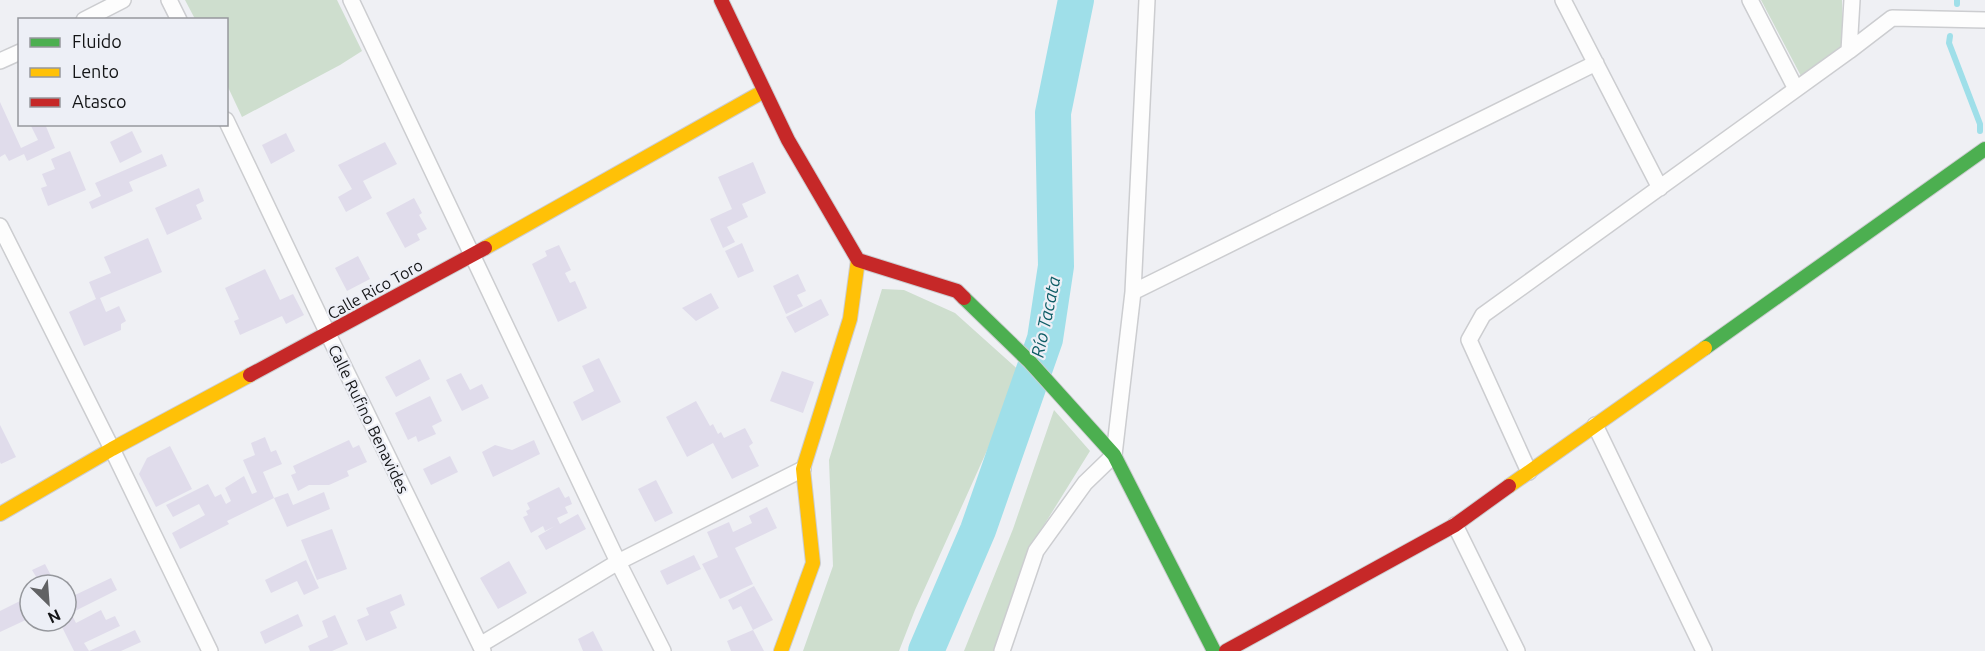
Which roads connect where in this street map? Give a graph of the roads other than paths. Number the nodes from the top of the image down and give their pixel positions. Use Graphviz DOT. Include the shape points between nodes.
graph roads {
  1 [pos="123,0"];
  2 [pos="169,0"];
  3 [pos="351,0"];
  4 [pos="722,0"];
  5 [pos="1147,0"];
  6 [pos="1563,0"];
  7 [pos="1750,0"];
  8 [pos="1852,0"];
  9 [pos="88,18"];
  10 [pos="178,18"];
  11 [pos="1985,20"];
  12 [pos="1849,51"];
  13 [pos="18,53"];
  14 [pos="0,61"];
  15 [pos="1596,63"];
  16 [pos="1796,89"];
  17 [pos="764,91"];
  18 [pos="228,124"];
  19 [pos="1985,149"];
  20 [pos="1660,188"];
  21 [pos="0,226"];
  22 [pos="471,256"];
  23 [pos="858,260"];
  24 [pos="1133,292"];
  25 [pos="328,334"];
  26 [pos="1595,425"];
  27 [pos="112,449"];
  28 [pos="1114,455"];
  29 [pos="803,470"];
  30 [pos="1529,472"];
  31 [pos="0,513"];
  32 [pos="1455,525"];
  33 [pos="618,562"];
  34 [pos="481,648"];
  35 [pos="210,651"];
  36 [pos="663,651"];
  37 [pos="781,651"];
  38 [pos="1002,651"];
  39 [pos="1214,651"];
  40 [pos="1226,651"];
  41 [pos="1517,651"];
  42 [pos="1704,651"];
  1 -- 9 [label="street"];
  2 -- 10 [label="street"];
  3 -- 22 [label="street"];
  4 -- 17 [label="street"];
  5 -- 24 [label="street"];
  6 -- 15 [label="street"];
  7 -- 16 [label="street"];
  8 -- 12 [label="street"];
  11 -- 12 [label="street" via="1892,18"];
  12 -- 16 [label="street"];
  13 -- 14 [label="street"];
  15 -- 20 [label="street"];
  15 -- 24 [label="street"];
  16 -- 20 [label="street"];
  17 -- 22 [label="street, Calle Rico Toro"];
  17 -- 23 [label="street"];
  18 -- 25 [label="street, Calle Rufino Benavides"];
  19 -- 26 [label="street"];
  20 -- 30 [label="street" via="1483,315 1469,340"];
  21 -- 27 [label="street"];
  22 -- 25 [label="street, Calle Rico Toro"];
  22 -- 33 [label="street"];
  23 -- 28 [label="street" via="957,291 1030,362"];
  23 -- 29 [label="street" via="850,319"];
  24 -- 28 [label="street"];
  25 -- 27 [label="street, Calle Rico Toro"];
  25 -- 34 [label="street, Calle Rufino Benavides"];
  26 -- 30 [label="street"];
  26 -- 42 [label="street"];
  27 -- 31 [label="street, Calle Rico Toro"];
  27 -- 35 [label="street"];
  28 -- 38 [label="street" via="1085,483 1036,551"];
  28 -- 39 [label="street"];
  29 -- 33 [label="street"];
  29 -- 37 [label="street" via="813,562"];
  30 -- 32 [label="street"];
  32 -- 40 [label="street"];
  32 -- 41 [label="street"];
  33 -- 34 [label="street"];
  33 -- 36 [label="street"];
}
